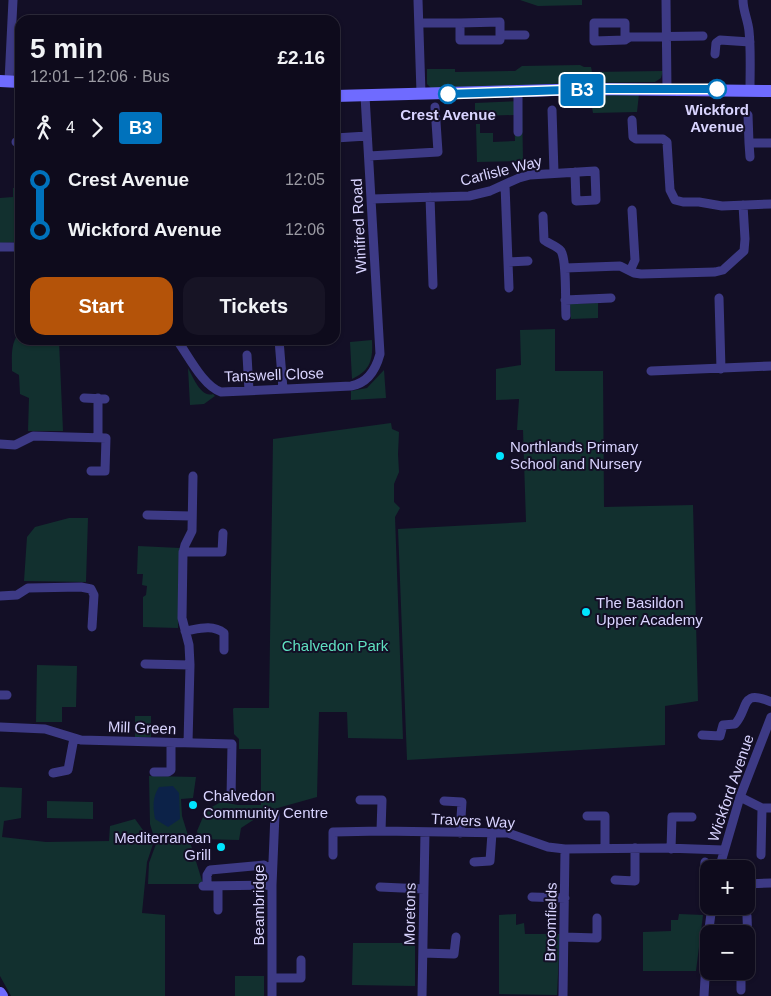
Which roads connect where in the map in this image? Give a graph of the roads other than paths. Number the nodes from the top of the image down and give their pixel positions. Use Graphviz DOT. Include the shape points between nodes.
graph roads {
  1 [pos="13,0"];
  2 [pos="418,0"];
  3 [pos="666,0"];
  4 [pos="743,0"];
  5 [pos="419,23"];
  6 [pos="460,23"];
  7 [pos="500,35"];
  8 [pos="525,35"];
  9 [pos="703,36"];
  10 [pos="666,37"];
  11 [pos="625,40"];
  12 [pos="750,42"];
  13 [pos="0,50"];
  14 [pos="11,51"];
  15 [pos="716,54"];
  16 [pos="10,81"];
  17 [pos="666,89"];
  18 [pos="750,90"];
  19 [pos="771,91"];
  20 [pos="518,92"];
  21 [pos="421,93"];
  22 [pos="340,96"];
  23 [pos="365,96"];
  24 [pos="435,107"];
  25 [pos="552,110"];
  26 [pos="748,116"];
  27 [pos="632,120"];
  28 [pos="518,132"];
  29 [pos="367,136"];
  30 [pos="340,138"];
  31 [pos="771,143"];
  32 [pos="750,144"];
  33 [pos="369,156"];
  34 [pos="750,157"];
  35 [pos="575,172"];
  36 [pos="554,173"];
  37 [pos="505,184"];
  38 [pos="430,197"];
  39 [pos="372,199"];
  40 [pos="771,204"];
  41 [pos="743,205"];
  42 [pos="632,210"];
  43 [pos="543,216"];
  44 [pos="0,247"];
  45 [pos="15,247"];
  46 [pos="508,262"];
  47 [pos="528,262"];
  48 [pos="565,268"];
  49 [pos="630,271"];
  50 [pos="433,285"];
  51 [pos="509,288"];
  52 [pos="611,298"];
  53 [pos="719,298"];
  54 [pos="565,300"];
  55 [pos="566,316"];
  56 [pos="181,345"];
  57 [pos="279,345"];
  58 [pos="380,354"];
  59 [pos="247,355"];
  60 [pos="771,366"];
  61 [pos="721,369"];
  62 [pos="651,371"];
  63 [pos="282,389"];
  64 [pos="248,391"];
  65 [pos="84,398"];
  66 [pos="98,437"];
  67 [pos="0,444"];
  68 [pos="91,470"];
  69 [pos="193,476"];
  70 [pos="146,515"];
  71 [pos="191,516"];
  72 [pos="222,534"];
  73 [pos="183,552"];
  74 [pos="0,596"];
  75 [pos="92,627"];
  76 [pos="185,631"];
  77 [pos="224,650"];
  78 [pos="145,664"];
  79 [pos="190,665"];
  80 [pos="771,702"];
  81 [pos="771,717"];
  82 [pos="0,727"];
  83 [pos="702,735"];
  84 [pos="767,736"];
  85 [pos="74,738"];
  86 [pos="171,743"];
  87 [pos="188,743"];
  88 [pos="154,772"];
  89 [pos="53,773"];
  90 [pos="231,798"];
  91 [pos="740,798"];
  92 [pos="360,800"];
  93 [pos="444,801"];
  94 [pos="766,808"];
  95 [pos="274,814"];
  96 [pos="586,816"];
  97 [pos="692,817"];
  98 [pos="381,831"];
  99 [pos="425,832"];
  100 [pos="460,833"];
  101 [pos="492,833"];
  102 [pos="604,848"];
  103 [pos="635,848"];
  104 [pos="565,849"];
  105 [pos="671,849"];
  106 [pos="724,850"];
  107 [pos="761,854"];
  108 [pos="333,855"];
  109 [pos="721,860"];
  110 [pos="474,862"];
  111 [pos="272,874"];
  112 [pos="614,880"];
  113 [pos="771,883"];
  114 [pos="755,884"];
  115 [pos="272,885"];
  116 [pos="218,886"];
  117 [pos="380,887"];
  118 [pos="424,889"];
  119 [pos="532,897"];
  120 [pos="565,898"];
  121 [pos="218,910"];
  122 [pos="747,916"];
  123 [pos="597,918"];
  124 [pos="747,925"];
  125 [pos="456,937"];
  126 [pos="564,938"];
  127 [pos="423,953"];
  128 [pos="300,960"];
  129 [pos="272,978"];
  130 [pos="705,980"];
  131 [pos="741,980"];
  132 [pos="741,990"];
  133 [pos="0,993"];
  134 [pos="2,996"];
  135 [pos="272,996"];
  136 [pos="422,996"];
  137 [pos="563,996"];
  138 [pos="704,996"];
  1 -- 14 [label="street"];
  2 -- 5 [label="street"];
  3 -- 10 [label="street"];
  4 -- 12 [label="street"];
  5 -- 6 [label="street"];
  5 -- 21 [label="street"];
  6 -- 7 [label="street" via="500,22"];
  6 -- 7 [label="street" via="460,40 500,40"];
  7 -- 8 [label="street"];
  9 -- 10 [label="street"];
  10 -- 11 [label="street" via="630,37"];
  10 -- 17 [label="street"];
  12 -- 15 [label="street" via="720,40 716,43"];
  12 -- 18 [label="street"];
  13 -- 14 [label="street"];
  14 -- 16 [label="street"];
  17 -- 18 [label="street"];
  17 -- 20 [label="street"];
  18 -- 19 [label="street"];
  20 -- 21 [label="street"];
  20 -- 28 [label="street"];
  21 -- 23 [label="street"];
  22 -- 23 [label="street"];
  23 -- 29 [label="street, Winifred Road"];
  24 -- 33 [label="street" via="438,152"];
  25 -- 36 [label="street"];
  26 -- 32 [label="street"];
  27 -- 41 [label="street" via="633,137 636,139 663,139 667,142 669,186 675,200 722,206"];
  29 -- 30 [label="street"];
  29 -- 33 [label="street, Winifred Road"];
  31 -- 32 [label="street"];
  32 -- 34 [label="street"];
  33 -- 39 [label="street, Winifred Road"];
  35 -- 36 [label="street, Carlisle Way"];
  36 -- 37 [label="street, Carlisle Way" via="524,176"];
  37 -- 38 [label="street, Carlisle Way" via="474,195"];
  37 -- 46 [label="street"];
  38 -- 39 [label="street, Carlisle Way"];
  38 -- 50 [label="street"];
  39 -- 58 [label="street, Winifred Road"];
  40 -- 41 [label="street"];
  41 -- 49 [label="street" via="744,251 723,270 641,274"];
  42 -- 49 [label="street" via="635,260"];
  43 -- 48 [label="street" via="544,240 560,250"];
  44 -- 45 [label="street"];
  46 -- 47 [label="street"];
  46 -- 51 [label="street"];
  48 -- 49 [label="street" via="620,266"];
  48 -- 54 [label="street"];
  52 -- 54 [label="street"];
  53 -- 61 [label="street"];
  54 -- 55 [label="street"];
  56 -- 64 [label="street, Tanswell Close" via="216,390"];
  57 -- 63 [label="street"];
  58 -- 63 [label="street, Tanswell Close" via="373,373 356,385"];
  59 -- 64 [label="street"];
  60 -- 61 [label="street"];
  61 -- 62 [label="street"];
  63 -- 64 [label="street, Tanswell Close"];
  65 -- 66 [label="street" via="102,398"];
  66 -- 67 [label="street" via="33,436 15,445"];
  66 -- 68 [label="street" via="106,438 105,471"];
  69 -- 71 [label="street"];
  70 -- 71 [label="street"];
  71 -- 73 [label="street" via="192,533"];
  72 -- 73 [label="street" via="222,552"];
  73 -- 76 [label="street" via="182,618"];
  74 -- 75 [label="street" via="18,595 28,588 91,588 94,595"];
  76 -- 77 [label="street" via="209,627 219,629 224,633"];
  76 -- 79 [label="street"];
  78 -- 79 [label="street"];
  79 -- 87 [label="street"];
  80 -- 83 [label="street" via="762,698 750,699 744,703 739,720 735,724 723,725 720,736"];
  81 -- 84 [label="street, Wickford Avenue"];
  82 -- 85 [label="street, Mill Green" via="45,729"];
  84 -- 91 [label="street, Wickford Avenue"];
  85 -- 86 [label="street, Mill Green"];
  85 -- 89 [label="street" via="68,770"];
  86 -- 87 [label="street, Mill Green"];
  86 -- 88 [label="street" via="171,770"];
  87 -- 90 [label="street, Mill Green" via="232,744"];
  91 -- 94 [label="street"];
  91 -- 106 [label="street, Wickford Avenue"];
  92 -- 98 [label="street" via="382,800"];
  93 -- 100 [label="street" via="462,802"];
  94 -- 107 [label="street"];
  95 -- 111 [label="street, Beambridge"];
  96 -- 102 [label="street" via="605,816"];
  97 -- 105 [label="street" via="672,817"];
  98 -- 99 [label="street, Travers Way"];
  98 -- 108 [label="street, Travers Way" via="333,832"];
  99 -- 100 [label="street, Travers Way"];
  99 -- 118 [label="street, Moretons"];
  100 -- 101 [label="street, Travers Way"];
  101 -- 104 [label="street, Travers Way" via="508,833"];
  101 -- 110 [label="street" via="490,861"];
  102 -- 103 [label="street, Travers Way"];
  102 -- 104 [label="street, Travers Way"];
  103 -- 105 [label="street, Travers Way"];
  103 -- 112 [label="street" via="635,881"];
  104 -- 120 [label="street, Broomfields"];
  105 -- 106 [label="street, Travers Way"];
  106 -- 109 [label="street, Wickford Avenue"];
  111 -- 115 [label="street, Beambridge"];
  111 -- 116 [label="street" via="264,865 212,869 207,872 205,886"];
  113 -- 114 [label="street"];
  115 -- 116 [label="street"];
  115 -- 129 [label="street, Beambridge"];
  116 -- 121 [label="street"];
  117 -- 118 [label="street"];
  118 -- 127 [label="street, Moretons"];
  119 -- 120 [label="street"];
  120 -- 126 [label="street, Broomfields"];
  122 -- 124 [label="street"];
  123 -- 126 [label="street" via="596,938"];
  125 -- 127 [label="street" via="454,954"];
  126 -- 137 [label="street, Broomfields"];
  127 -- 136 [label="street, Moretons"];
  128 -- 129 [label="street" via="300,978"];
  129 -- 135 [label="street, Beambridge"];
  130 -- 138 [label="street"];
  131 -- 132 [label="street"];
  133 -- 134 [label="street"];
}
